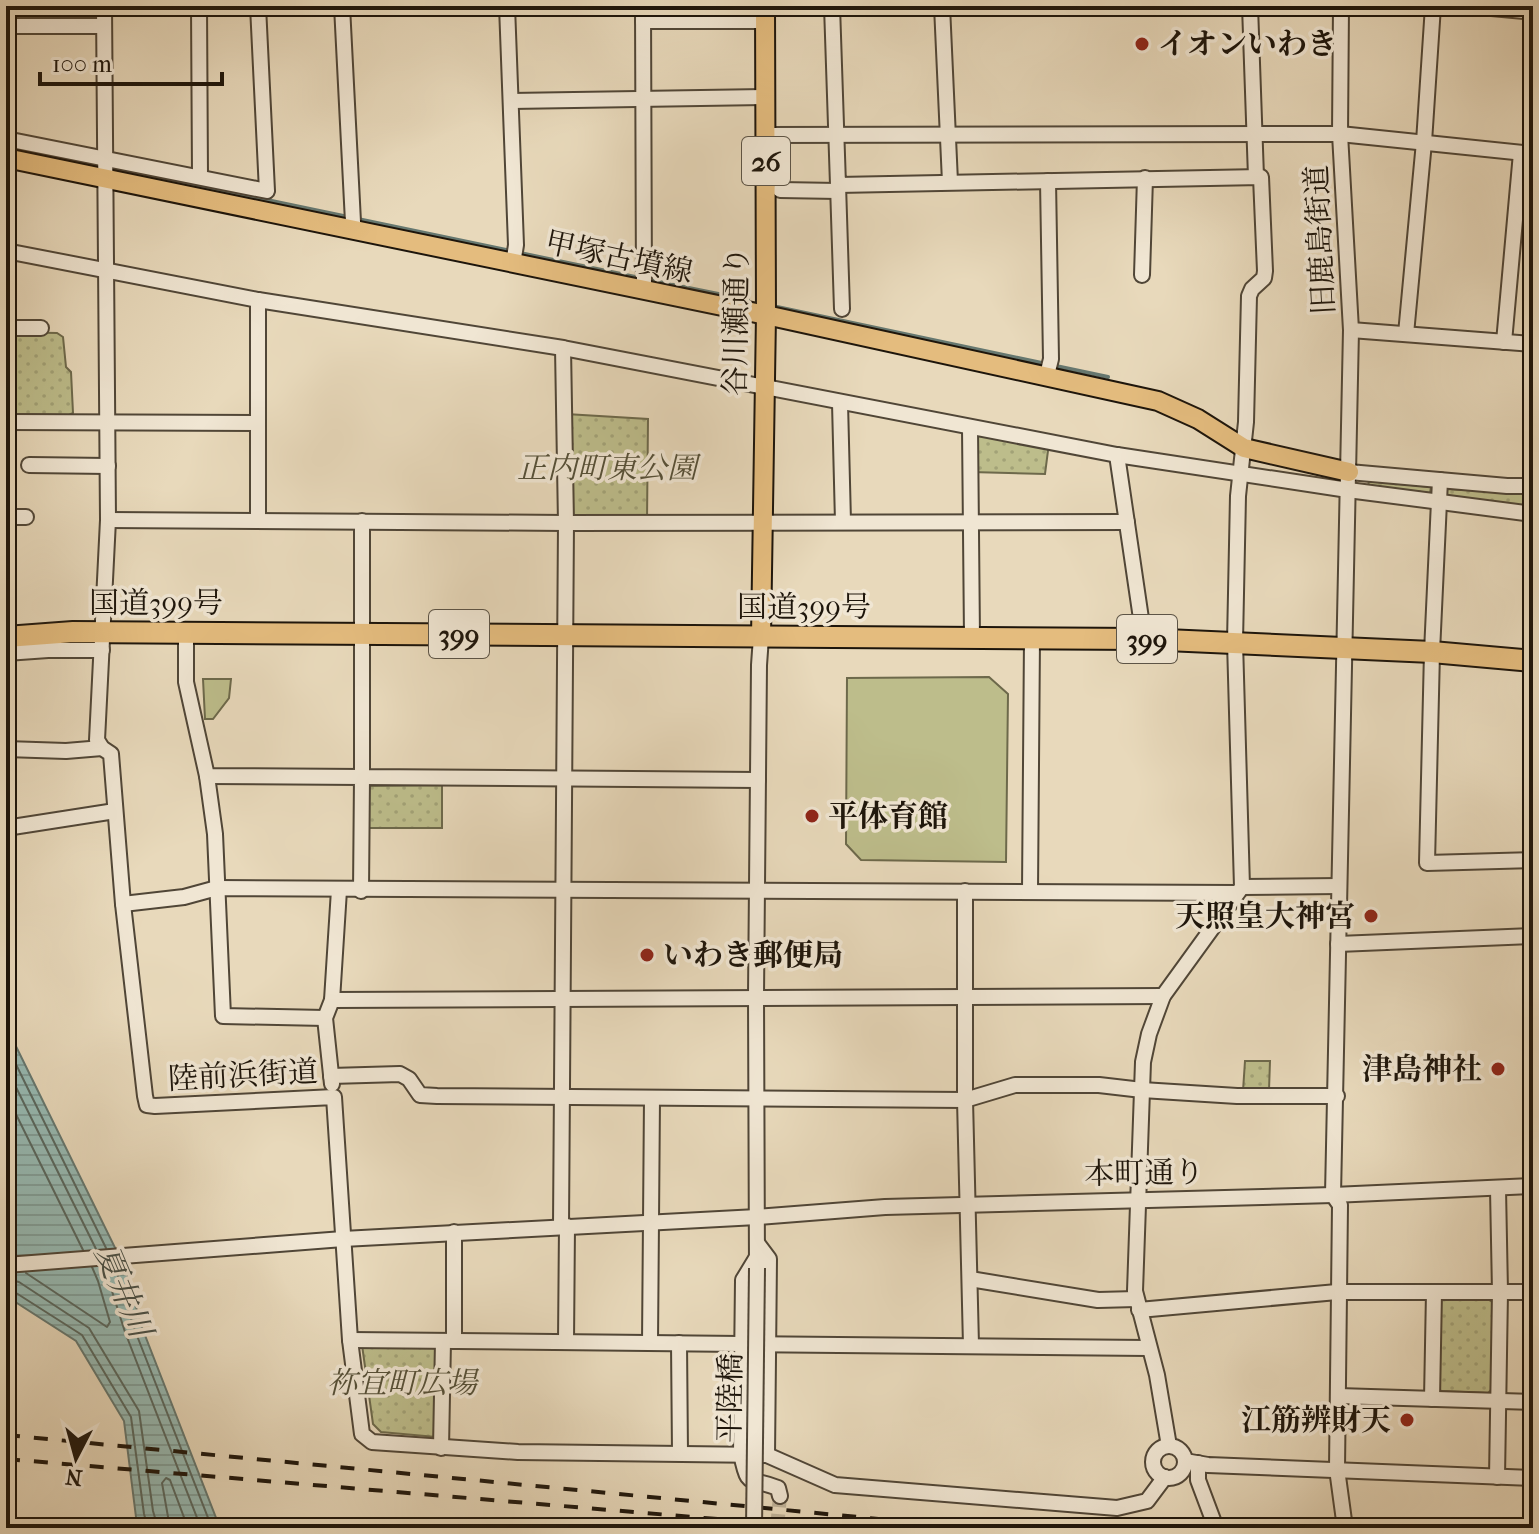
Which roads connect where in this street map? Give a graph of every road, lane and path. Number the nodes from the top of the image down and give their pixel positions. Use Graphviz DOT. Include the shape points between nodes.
graph roads {
  1 [pos="104,6"];
  2 [pos="199,6"];
  3 [pos="258,6"];
  4 [pos="342,6"];
  5 [pos="507,6"];
  6 [pos="832,6"];
  7 [pos="942,6"];
  8 [pos="1250,6"];
  9 [pos="1341,6"];
  10 [pos="1433,6"];
  11 [pos="1470,6"];
  12 [pos="1504,8"];
  13 [pos="1533,12"];
  14 [pos="643,13"];
  15 [pos="765,14"];
  16 [pos="6,26"];
  17 [pos="103,26"];
  18 [pos="644,97"];
  19 [pos="766,97"];
  20 [pos="511,101"];
  21 [pos="1253,133"];
  22 [pos="1340,134"];
  23 [pos="766,135"];
  24 [pos="946,135"];
  25 [pos="838,136"];
  26 [pos="6,139"];
  27 [pos="1424,142"];
  28 [pos="18,154"];
  29 [pos="1527,154"];
  30 [pos="103,167"];
  31 [pos="1256,177"];
  32 [pos="1145,178"];
  33 [pos="1048,181"];
  34 [pos="950,182"];
  35 [pos="209,187"];
  36 [pos="838,188"];
  37 [pos="780,190"];
  38 [pos="351,222"];
  39 [pos="6,251"];
  40 [pos="514,256"];
  41 [pos="106,272"];
  42 [pos="1142,275"];
  43 [pos="645,282"];
  44 [pos="258,300"];
  45 [pos="842,309"];
  46 [pos="766,315"];
  47 [pos="6,328"];
  48 [pos="41,328"];
  49 [pos="1351,330"];
  50 [pos="1406,334"];
  51 [pos="1504,342"];
  52 [pos="1533,344"];
  53 [pos="563,348"];
  54 [pos="1047,375"];
  55 [pos="763,386"];
  56 [pos="840,403"];
  57 [pos="107,421"];
  58 [pos="6,422"];
  59 [pos="257,423"];
  60 [pos="970,428"];
  61 [pos="1244,448"];
  62 [pos="1117,455"];
  63 [pos="29,465"];
  64 [pos="108,466"];
  65 [pos="1241,475"];
  66 [pos="1440,480"];
  67 [pos="1348,481"];
  68 [pos="1533,486"];
  69 [pos="1439,500"];
  70 [pos="1533,514"];
  71 [pos="6,517"];
  72 [pos="26,517"];
  73 [pos="108,520"];
  74 [pos="258,520"];
  75 [pos="362,521"];
  76 [pos="969,521"];
  77 [pos="763,522"];
  78 [pos="843,522"];
  79 [pos="1127,522"];
  80 [pos="566,523"];
  81 [pos="186,633"];
  82 [pos="361,634"];
  83 [pos="565,634"];
  84 [pos="6,637"];
  85 [pos="761,637"];
  86 [pos="972,637"];
  87 [pos="1032,638"];
  88 [pos="1144,639"];
  89 [pos="102,641"];
  90 [pos="1235,642"];
  91 [pos="1344,648"];
  92 [pos="1432,652"];
  93 [pos="6,653"];
  94 [pos="1533,661"];
  95 [pos="102,748"];
  96 [pos="6,749"];
  97 [pos="207,776"];
  98 [pos="362,777"];
  99 [pos="564,779"];
  100 [pos="758,780"];
  101 [pos="115,811"];
  102 [pos="6,828"];
  103 [pos="1533,860"];
  104 [pos="1339,886"];
  105 [pos="217,888"];
  106 [pos="339,890"];
  107 [pos="1239,890"];
  108 [pos="361,891"];
  109 [pos="563,891"];
  110 [pos="757,891"];
  111 [pos="965,891"];
  112 [pos="1030,891"];
  113 [pos="123,904"];
  114 [pos="1533,936"];
  115 [pos="1338,944"];
  116 [pos="965,995"];
  117 [pos="756,996"];
  118 [pos="1163,996"];
  119 [pos="562,997"];
  120 [pos="332,1000"];
  121 [pos="325,1018"];
  122 [pos="331,1076"];
  123 [pos="1142,1090"];
  124 [pos="1337,1096"];
  125 [pos="334,1097"];
  126 [pos="563,1097"];
  127 [pos="652,1098"];
  128 [pos="756,1099"];
  129 [pos="965,1100"];
  130 [pos="1533,1186"];
  131 [pos="1498,1189"];
  132 [pos="1333,1195"];
  133 [pos="1137,1199"];
  134 [pos="968,1204"];
  135 [pos="757,1217"];
  136 [pos="650,1222"];
  137 [pos="564,1226"];
  138 [pos="454,1232"];
  139 [pos="343,1239"];
  140 [pos="757,1255"];
  141 [pos="6,1265"];
  142 [pos="970,1279"];
  143 [pos="1337,1292"];
  144 [pos="1434,1292"];
  145 [pos="1500,1292"];
  146 [pos="1533,1292"];
  147 [pos="1137,1304"];
  148 [pos="350,1340"];
  149 [pos="448,1341"];
  150 [pos="566,1342"];
  151 [pos="650,1343"];
  152 [pos="679,1343"];
  153 [pos="741,1343"];
  154 [pos="769,1344"];
  155 [pos="971,1345"];
  156 [pos="1148,1348"];
  157 [pos="1338,1396"];
  158 [pos="1432,1399"];
  159 [pos="1497,1401"];
  160 [pos="1533,1402"];
  161 [pos="1169,1446"];
  162 [pos="441,1448"];
  163 [pos="680,1453"];
  164 [pos="741,1453"];
  165 [pos="767,1455"];
  166 [pos="1191,1462"];
  167 [pos="1337,1469"];
  168 [pos="1165,1477"];
  169 [pos="1497,1477"];
  170 [pos="1533,1478"];
  171 [pos="780,1496"];
  172 [pos="754,1528"];
  173 [pos="1216,1528"];
  174 [pos="1345,1528"];
  1 -- 17 [label="street"];
  2 -- 35 [label="street"];
  3 -- 35 [label="street" via="267,191"];
  4 -- 38 [label="street"];
  5 -- 20 [label="street"];
  6 -- 25 [label="street"];
  7 -- 24 [label="street"];
  8 -- 21 [label="street"];
  9 -- 22 [label="street, 旧鹿島街道"];
  10 -- 27 [label="street"];
  11 -- 12 [label="street"];
  12 -- 13 [label="street"];
  14 -- 15 [label="street"];
  14 -- 18 [label="street"];
  15 -- 19 [label="main road, 谷川瀬通り / 26"];
  16 -- 17 [label="street"];
  17 -- 30 [label="street"];
  18 -- 19 [label="street"];
  18 -- 20 [label="street"];
  18 -- 43 [label="street"];
  19 -- 23 [label="main road, 谷川瀬通り / 26"];
  20 -- 40 [label="street"];
  21 -- 22 [label="street"];
  21 -- 24 [label="street"];
  21 -- 31 [label="street"];
  22 -- 27 [label="street"];
  22 -- 49 [label="street, 旧鹿島街道"];
  23 -- 25 [label="street"];
  23 -- 46 [label="main road, 谷川瀬通り / 26"];
  24 -- 25 [label="street"];
  24 -- 34 [label="street"];
  25 -- 36 [label="street"];
  26 -- 28 [label="street"];
  27 -- 29 [label="street"];
  27 -- 50 [label="street"];
  28 -- 30 [label="main road, 甲塚古墳線"];
  29 -- 51 [label="street"];
  30 -- 35 [label="main road, 甲塚古墳線"];
  30 -- 35 [label="street"];
  30 -- 41 [label="street"];
  31 -- 32 [label="street"];
  31 -- 61 [label="street" via="1261,177 1265,271 1249,296"];
  32 -- 33 [label="street"];
  32 -- 42 [label="street"];
  33 -- 34 [label="street"];
  33 -- 54 [label="street"];
  34 -- 36 [label="street"];
  35 -- 38 [label="main road, 甲塚古墳線"];
  36 -- 37 [label="street"];
  36 -- 45 [label="street"];
  38 -- 40 [label="main road, 甲塚古墳線"];
  39 -- 41 [label="street"];
  40 -- 43 [label="main road, 甲塚古墳線"];
  41 -- 44 [label="street"];
  41 -- 57 [label="street"];
  43 -- 46 [label="main road, 甲塚古墳線"];
  44 -- 53 [label="street"];
  44 -- 59 [label="street"];
  46 -- 54 [label="main road, 甲塚古墳線"];
  46 -- 55 [label="main road, 谷川瀬通り / 26"];
  47 -- 48 [label="street"];
  49 -- 50 [label="street"];
  49 -- 67 [label="street, 旧鹿島街道"];
  50 -- 51 [label="street"];
  51 -- 52 [label="street"];
  53 -- 55 [label="street"];
  53 -- 80 [label="street"];
  54 -- 61 [label="main road, 甲塚古墳線" via="1158,401"];
  55 -- 56 [label="street"];
  55 -- 77 [label="main road, 谷川瀬通り / 26"];
  56 -- 60 [label="street"];
  56 -- 78 [label="street"];
  57 -- 58 [label="street"];
  57 -- 59 [label="street"];
  57 -- 64 [label="street"];
  59 -- 74 [label="street"];
  60 -- 62 [label="street"];
  60 -- 76 [label="street"];
  61 -- 65 [label="street"];
  61 -- 67 [label="main road, 甲塚古墳線"];
  62 -- 65 [label="street"];
  62 -- 79 [label="street"];
  63 -- 64 [label="street"];
  64 -- 73 [label="street"];
  65 -- 67 [label="street"];
  65 -- 90 [label="street"];
  66 -- 67 [label="street"];
  66 -- 68 [label="street"];
  66 -- 69 [label="street"];
  67 -- 69 [label="street"];
  67 -- 91 [label="street, 旧鹿島街道"];
  69 -- 70 [label="street"];
  69 -- 92 [label="street"];
  71 -- 72 [label="street"];
  73 -- 74 [label="street"];
  73 -- 89 [label="street"];
  74 -- 75 [label="street"];
  75 -- 80 [label="street"];
  75 -- 82 [label="street"];
  76 -- 78 [label="street"];
  76 -- 79 [label="street"];
  76 -- 86 [label="street"];
  77 -- 78 [label="street"];
  77 -- 80 [label="street"];
  77 -- 85 [label="main road, 谷川瀬通り / 26"];
  79 -- 88 [label="street"];
  80 -- 83 [label="street"];
  81 -- 82 [label="highway, 国道399号 / 399"];
  81 -- 89 [label="highway, 国道399号 / 399"];
  81 -- 97 [label="street" via="186,682"];
  82 -- 83 [label="highway, 国道399号 / 399"];
  82 -- 98 [label="street"];
  83 -- 85 [label="highway, 国道399号 / 399"];
  83 -- 99 [label="street"];
  84 -- 89 [label="highway, 国道399号 / 399" via="73,632"];
  85 -- 86 [label="highway, 国道399号 / 399"];
  85 -- 100 [label="street, 平陸橋"];
  86 -- 87 [label="highway, 国道399号 / 399"];
  87 -- 88 [label="highway, 国道399号 / 399"];
  87 -- 112 [label="street"];
  88 -- 90 [label="highway, 国道399号 / 399"];
  89 -- 93 [label="street"];
  89 -- 95 [label="street" via="97,740"];
  90 -- 91 [label="highway, 国道399号 / 399"];
  90 -- 107 [label="street"];
  91 -- 92 [label="highway, 国道399号 / 399"];
  91 -- 104 [label="street, 旧鹿島街道"];
  92 -- 94 [label="highway, 国道399号 / 399"];
  92 -- 103 [label="street" via="1427,863"];
  95 -- 96 [label="street"];
  95 -- 101 [label="street, 陸前浜街道" via="111,754"];
  97 -- 98 [label="street"];
  97 -- 105 [label="street"];
  98 -- 99 [label="street"];
  98 -- 108 [label="street"];
  99 -- 100 [label="street"];
  99 -- 109 [label="street"];
  100 -- 110 [label="street, 平陸橋"];
  101 -- 102 [label="street"];
  101 -- 113 [label="street, 陸前浜街道"];
  104 -- 107 [label="street"];
  104 -- 115 [label="street, 旧鹿島街道"];
  105 -- 106 [label="street"];
  105 -- 113 [label="street"];
  105 -- 121 [label="street" via="223,1016"];
  106 -- 108 [label="street"];
  106 -- 120 [label="street"];
  107 -- 112 [label="street"];
  107 -- 118 [label="street"];
  108 -- 109 [label="street"];
  109 -- 110 [label="street"];
  109 -- 119 [label="street"];
  110 -- 111 [label="street"];
  110 -- 117 [label="street, 平陸橋"];
  111 -- 112 [label="street"];
  111 -- 116 [label="street"];
  113 -- 125 [label="street, 陸前浜街道" via="147,1105"];
  114 -- 115 [label="street"];
  115 -- 124 [label="street, 旧鹿島街道"];
  116 -- 117 [label="street"];
  116 -- 118 [label="street"];
  116 -- 129 [label="street"];
  117 -- 119 [label="street"];
  117 -- 128 [label="street, 平陸橋"];
  118 -- 123 [label="street" via="1146,1046"];
  119 -- 120 [label="street"];
  119 -- 126 [label="street"];
  120 -- 121 [label="street"];
  121 -- 122 [label="street"];
  122 -- 125 [label="street"];
  122 -- 126 [label="street" via="400,1074 420,1095"];
  123 -- 124 [label="street"];
  123 -- 129 [label="street" via="1015,1085"];
  123 -- 133 [label="street"];
  124 -- 132 [label="street, 旧鹿島街道"];
  125 -- 139 [label="street, 陸前浜街道"];
  126 -- 127 [label="street"];
  126 -- 137 [label="street"];
  127 -- 128 [label="street"];
  127 -- 136 [label="street"];
  128 -- 129 [label="street"];
  128 -- 135 [label="street, 平陸橋"];
  129 -- 134 [label="street"];
  130 -- 131 [label="street, 本町通り"];
  131 -- 132 [label="street, 本町通り"];
  131 -- 145 [label="street"];
  132 -- 133 [label="street, 本町通り"];
  132 -- 143 [label="street, 旧鹿島街道" via="1340,1205"];
  133 -- 134 [label="street, 本町通り"];
  133 -- 147 [label="street"];
  134 -- 135 [label="street, 本町通り"];
  134 -- 142 [label="street"];
  135 -- 136 [label="street"];
  135 -- 140 [label="street, 平陸橋"];
  136 -- 137 [label="street"];
  136 -- 151 [label="street"];
  137 -- 138 [label="street"];
  137 -- 150 [label="street"];
  138 -- 139 [label="street"];
  138 -- 149 [label="street"];
  139 -- 141 [label="street"];
  139 -- 148 [label="street, 陸前浜街道"];
  140 -- 153 [label="street" via="743,1280"];
  140 -- 154 [label="street" via="769,1259"];
  140 -- 172 [label="street, 平陸橋, bridge"];
  142 -- 147 [label="street"];
  142 -- 155 [label="street"];
  143 -- 144 [label="street"];
  143 -- 147 [label="street"];
  143 -- 157 [label="street, 旧鹿島街道"];
  144 -- 145 [label="street"];
  144 -- 158 [label="street"];
  145 -- 146 [label="street"];
  145 -- 159 [label="street"];
  147 -- 156 [label="street"];
  148 -- 149 [label="street"];
  148 -- 162 [label="street, 陸前浜街道" via="362,1434 372,1442"];
  149 -- 150 [label="street"];
  149 -- 162 [label="street"];
  150 -- 151 [label="street"];
  151 -- 152 [label="street"];
  152 -- 153 [label="street"];
  152 -- 163 [label="street"];
  153 -- 154 [label="street"];
  153 -- 164 [label="street"];
  154 -- 155 [label="street"];
  154 -- 165 [label="street"];
  155 -- 156 [label="street"];
  156 -- 161 [label="street"];
  157 -- 158 [label="street"];
  157 -- 167 [label="street, 旧鹿島街道"];
  158 -- 159 [label="street"];
  159 -- 160 [label="street"];
  159 -- 169 [label="street"];
  161 -- 166 [label="street"];
  161 -- 168 [label="street" via="1160,1449 1153,1462"];
  162 -- 163 [label="street, 陸前浜街道"];
  163 -- 164 [label="street, 陸前浜街道"];
  164 -- 165 [label="street, 陸前浜街道"];
  164 -- 171 [label="street" via="745,1476 778,1488"];
  165 -- 168 [label="street, 陸前浜街道" via="835,1485 1117,1508 1147,1501"];
  166 -- 167 [label="street"];
  166 -- 168 [label="street" via="1180,1473"];
  166 -- 173 [label="street"];
  167 -- 169 [label="street"];
  167 -- 174 [label="street, 旧鹿島街道"];
  169 -- 170 [label="street"];
}
